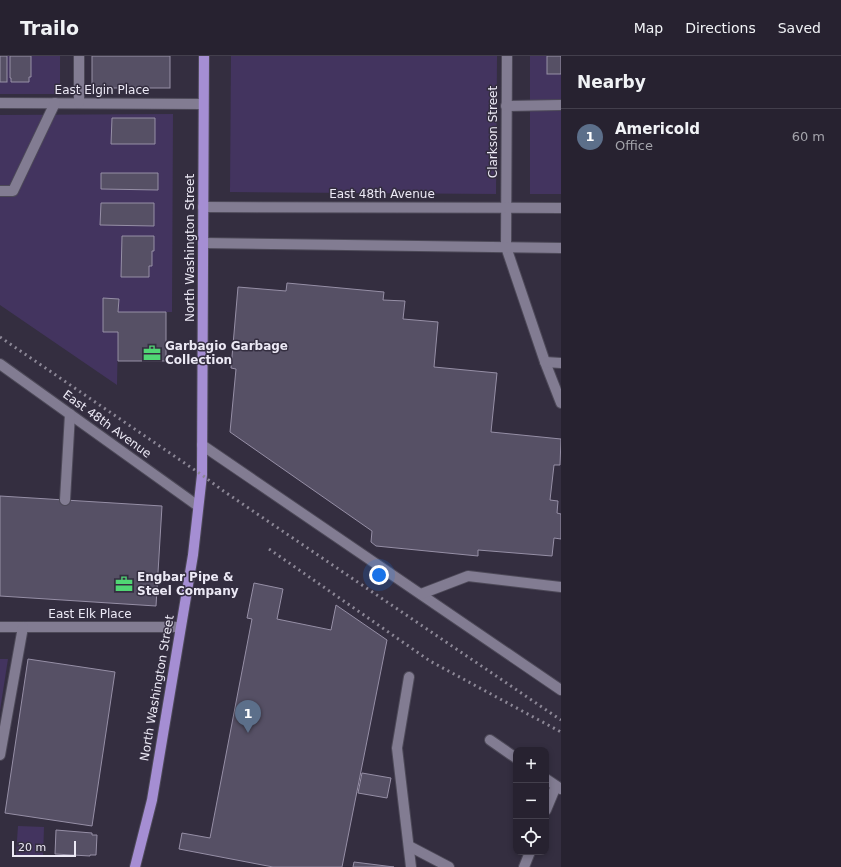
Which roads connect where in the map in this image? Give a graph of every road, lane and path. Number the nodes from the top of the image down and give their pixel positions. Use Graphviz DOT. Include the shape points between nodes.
graph roads {
  1 [pos="79,56"];
  2 [pos="204,56"];
  3 [pos="506,56"];
  4 [pos="0,103"];
  5 [pos="55,103"];
  6 [pos="78,104"];
  7 [pos="203,104"];
  8 [pos="561,105"];
  9 [pos="506,106"];
  10 [pos="0,191"];
  11 [pos="203,207"];
  12 [pos="506,208"];
  13 [pos="561,208"];
  14 [pos="203,243"];
  15 [pos="506,247"];
  16 [pos="561,248"];
  17 [pos="545,362"];
  18 [pos="561,362"];
  19 [pos="0,364"];
  20 [pos="556,381"];
  21 [pos="561,403"];
  22 [pos="70,414"];
  23 [pos="202,445"];
  24 [pos="65,500"];
  25 [pos="198,506"];
  26 [pos="561,587"];
  27 [pos="421,594"];
  28 [pos="0,627"];
  29 [pos="23,627"];
  30 [pos="180,627"];
  31 [pos="409,676"];
  32 [pos="561,690"];
  33 [pos="490,740"];
  34 [pos="0,755"];
  35 [pos="513,756"];
  36 [pos="549,781"];
  37 [pos="558,788"];
  38 [pos="549,804"];
  39 [pos="409,846"];
  40 [pos="529,855"];
  41 [pos="135,867"];
  42 [pos="411,867"];
  43 [pos="449,867"];
  44 [pos="524,867"];
  1 -- 6 [label="street"];
  2 -- 7 [label="main road, North Washington Street"];
  3 -- 9 [label="street, Clarkson Street"];
  4 -- 5 [label="street, East Elgin Place"];
  5 -- 6 [label="street, East Elgin Place"];
  5 -- 10 [label="street" via="13,191"];
  6 -- 7 [label="street, East Elgin Place"];
  7 -- 11 [label="main road, North Washington Street"];
  8 -- 9 [label="street"];
  9 -- 12 [label="street, Clarkson Street"];
  11 -- 12 [label="street, East 48th Avenue"];
  11 -- 14 [label="main road, North Washington Street"];
  12 -- 13 [label="street, East 48th Avenue"];
  12 -- 15 [label="street, Clarkson Street"];
  14 -- 15 [label="street"];
  14 -- 23 [label="main road, North Washington Street"];
  15 -- 16 [label="street"];
  15 -- 17 [label="street, Clarkson Street"];
  17 -- 18 [label="street"];
  17 -- 20 [label="street, Clarkson Street"];
  19 -- 22 [label="street, East 48th Avenue"];
  20 -- 21 [label="street, Clarkson Street"];
  22 -- 24 [label="street"];
  22 -- 25 [label="street, East 48th Avenue"];
  23 -- 25 [label="main road, North Washington Street"];
  23 -- 27 [label="street"];
  25 -- 30 [label="main road, North Washington Street" via="193,555"];
  26 -- 27 [label="street" via="468,576"];
  27 -- 32 [label="street"];
  28 -- 29 [label="street, East Elk Place"];
  29 -- 30 [label="street, East Elk Place"];
  29 -- 34 [label="street"];
  30 -- 41 [label="main road, North Washington Street" via="152,800"];
  31 -- 39 [label="street" via="397,748"];
  33 -- 35 [label="street"];
  36 -- 37 [label="street"];
  37 -- 38 [label="street"];
  39 -- 42 [label="street"];
  39 -- 43 [label="street"];
  40 -- 44 [label="street"];
}
